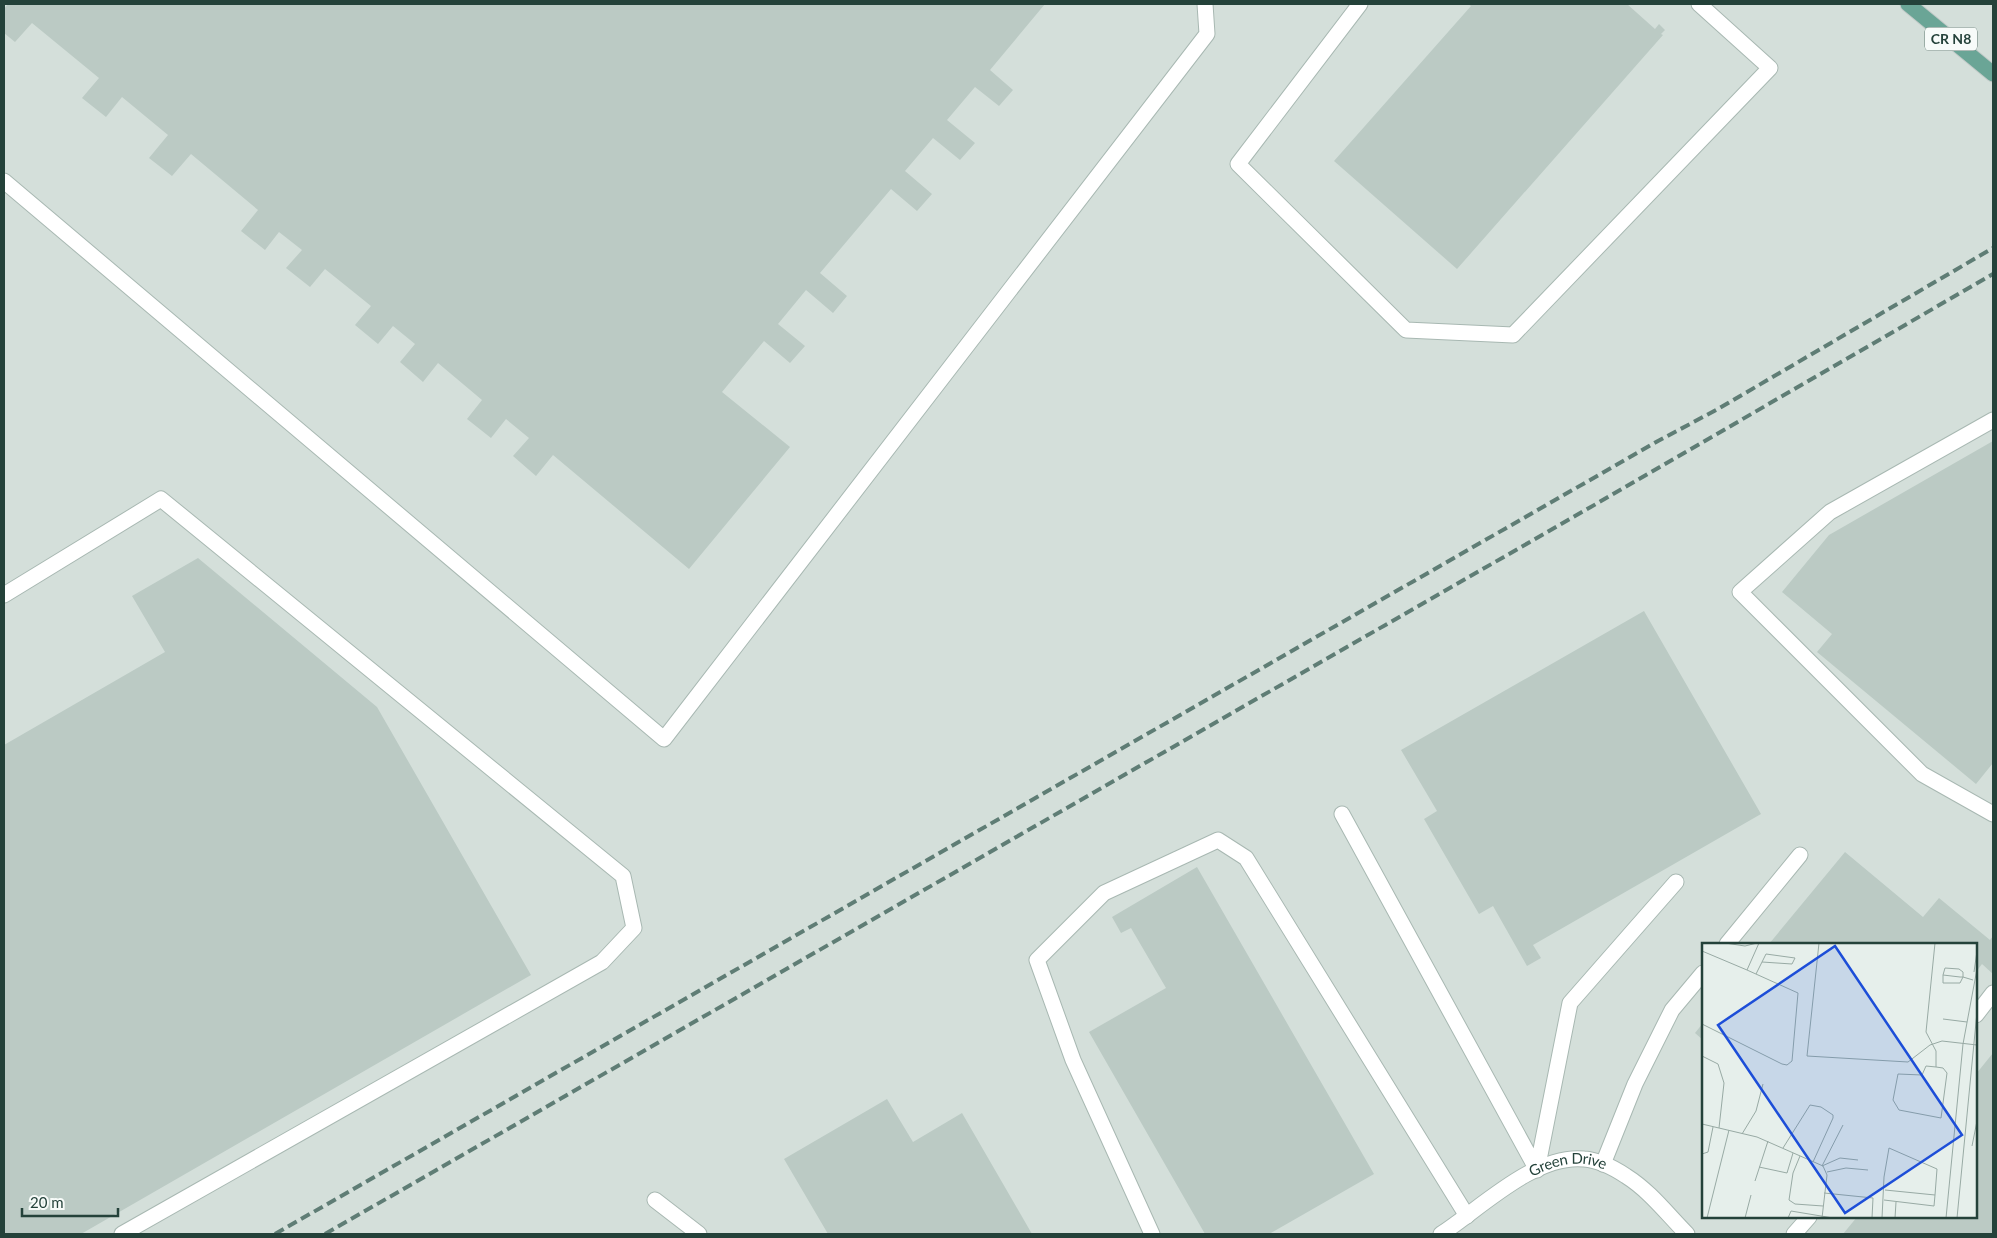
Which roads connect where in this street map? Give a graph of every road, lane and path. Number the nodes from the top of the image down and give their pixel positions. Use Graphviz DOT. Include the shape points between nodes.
graph roads {
  1 [pos="1205,4"];
  2 [pos="1360,4"];
  3 [pos="1699,4"];
  4 [pos="1908,4"];
  5 [pos="1993,74"];
  6 [pos="4,181"];
  7 [pos="1993,420"];
  8 [pos="4,595"];
  9 [pos="1342,814"];
  10 [pos="1993,814"];
  11 [pos="1800,855"];
  12 [pos="1676,882"];
  13 [pos="1727,943"];
  14 [pos="1702,973"];
  15 [pos="1993,993"];
  16 [pos="1977,1013"];
  17 [pos="1603,1164"];
  18 [pos="1537,1170"];
  19 [pos="655,1200"];
  20 [pos="1467,1216"];
  21 [pos="1808,1218"];
  22 [pos="122,1234"];
  23 [pos="699,1234"];
  24 [pos="1152,1234"];
  25 [pos="1440,1234"];
  26 [pos="1687,1234"];
  27 [pos="1794,1234"];
  1 -- 6 [label="street" via="1207,34 664,739"];
  2 -- 3 [label="street" via="1238,164 1406,330 1512,335 1770,68"];
  4 -- 5 [label="main road, CR N8"];
  7 -- 10 [label="street" via="1830,512 1740,592 1922,774"];
  8 -- 22 [label="street" via="161,499 623,876 634,928 602,962"];
  9 -- 18 [label="street"];
  11 -- 13 [label="street"];
  12 -- 18 [label="street" via="1570,1003"];
  14 -- 17 [label="street" via="1672,1010 1635,1084"];
  15 -- 16 [label="street"];
  17 -- 18 [label="street, Green Drive" via="1584,1159 1563,1160"];
  17 -- 26 [label="street, Green Drive" via="1628,1177"];
  18 -- 20 [label="street, Green Drive"];
  19 -- 23 [label="street"];
  20 -- 24 [label="street" via="1246,858 1218,840 1104,894 1037,960 1073,1060"];
  20 -- 25 [label="street, Green Drive"];
  21 -- 27 [label="street"];
}
